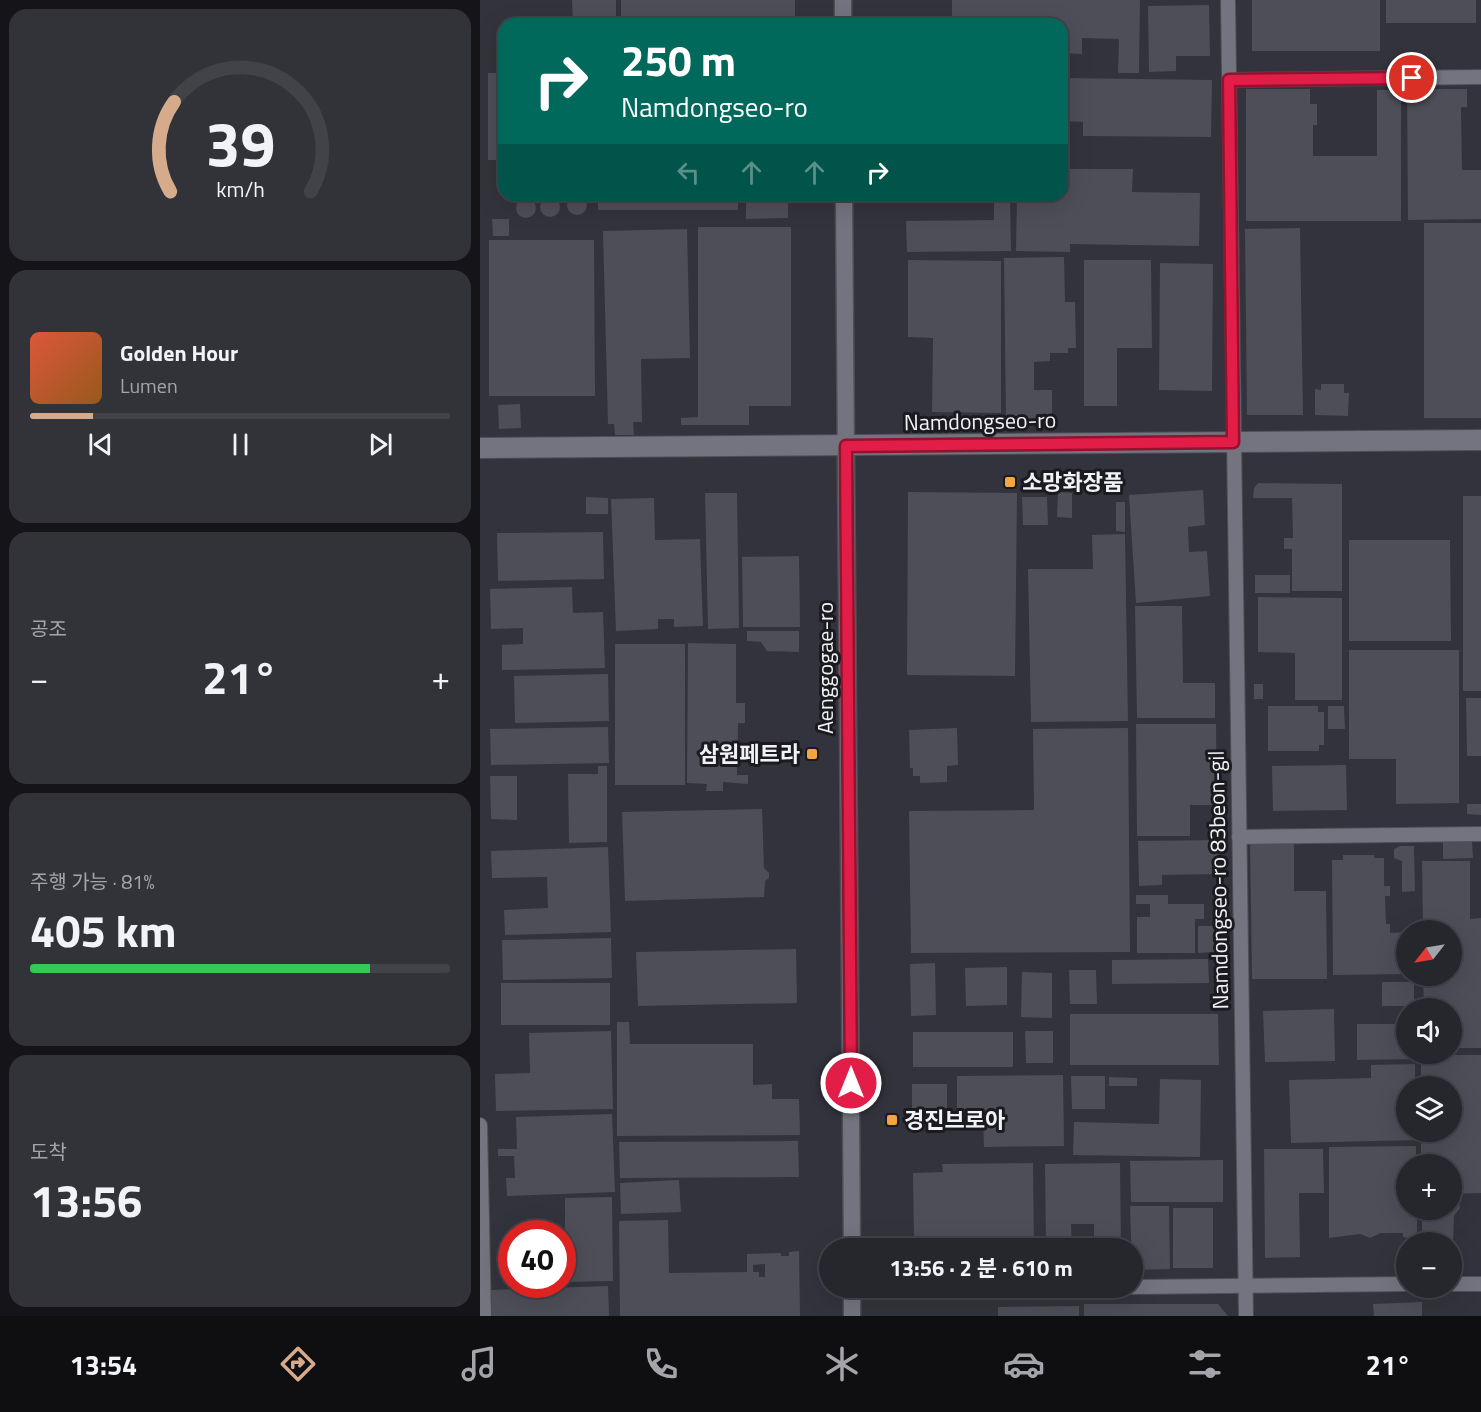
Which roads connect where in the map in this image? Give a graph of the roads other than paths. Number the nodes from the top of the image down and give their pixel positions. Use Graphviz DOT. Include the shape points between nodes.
graph roads {
  1 [pos="843,0"];
  2 [pos="1228,0"];
  3 [pos="843,18"];
  4 [pos="1481,77"];
  5 [pos="1229,80"];
  6 [pos="844,201"];
  7 [pos="1481,440"];
  8 [pos="1233,442"];
  9 [pos="846,446"];
  10 [pos="480,448"];
  11 [pos="1481,834"];
  12 [pos="1239,837"];
  13 [pos="480,1125"];
  14 [pos="852,1238"];
  15 [pos="1396,1284"];
  16 [pos="1462,1284"];
  17 [pos="1481,1284"];
  18 [pos="1246,1286"];
  19 [pos="1143,1287"];
  20 [pos="852,1298"];
  21 [pos="484,1316"];
  22 [pos="852,1316"];
  23 [pos="1246,1316"];
  1 -- 3 [label="street"];
  2 -- 5 [label="street, Namdongseo-ro 83beon-gil"];
  4 -- 5 [label="street"];
  5 -- 8 [label="street, Namdongseo-ro 83beon-gil"];
  6 -- 9 [label="street, Aenggogae-ro"];
  7 -- 8 [label="main road, Namdongseo-ro"];
  8 -- 9 [label="main road, Namdongseo-ro"];
  8 -- 12 [label="street, Namdongseo-ro 83beon-gil"];
  9 -- 10 [label="main road, Namdongseo-ro"];
  9 -- 14 [label="street, Aenggogae-ro"];
  11 -- 12 [label="street"];
  12 -- 18 [label="street, Namdongseo-ro 83beon-gil"];
  13 -- 21 [label="street"];
  15 -- 18 [label="street"];
  16 -- 17 [label="street"];
  18 -- 19 [label="street"];
  18 -- 23 [label="street, Namdongseo-ro 83beon-gil"];
  20 -- 22 [label="street"];
}
